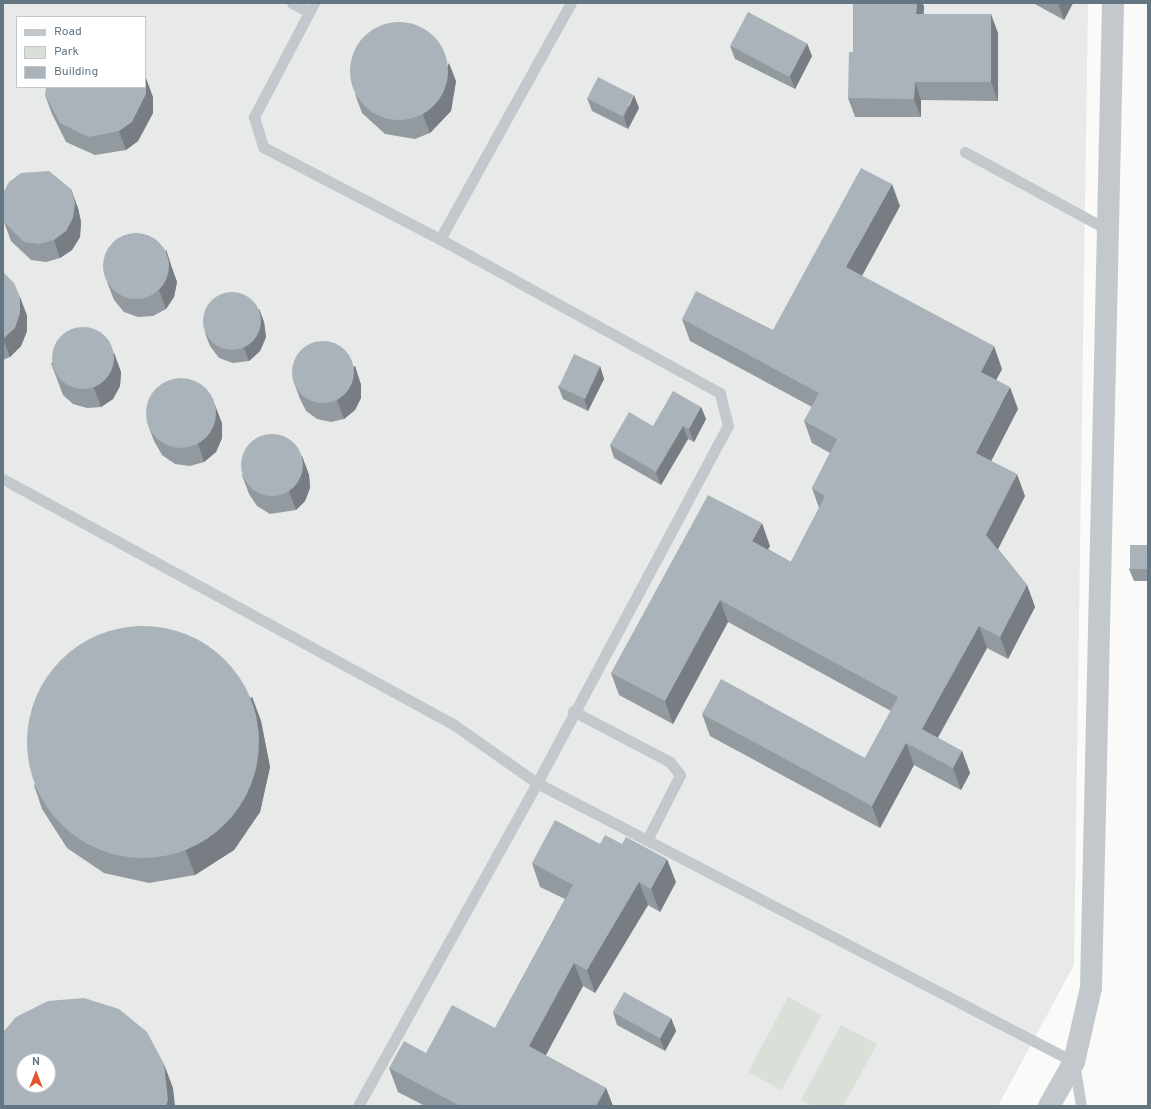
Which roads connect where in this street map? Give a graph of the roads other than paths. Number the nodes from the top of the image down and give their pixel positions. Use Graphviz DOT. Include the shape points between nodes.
graph roads {
  1 [pos="292,3"];
  2 [pos="571,3"];
  3 [pos="1113,3"];
  4 [pos="311,7"];
  5 [pos="964,152"];
  6 [pos="1108,230"];
  7 [pos="440,239"];
  8 [pos="3,479"];
  9 [pos="573,711"];
  10 [pos="537,783"];
  11 [pos="647,840"];
  12 [pos="1074,1062"];
  13 [pos="358,1106"];
  14 [pos="1049,1106"];
  15 [pos="1081,1106"];
  1 -- 4 [label="lane"];
  2 -- 7 [label="lane"];
  3 -- 6 [label="street"];
  4 -- 7 [label="lane" via="254,116 263,147"];
  5 -- 6 [label="lane"];
  6 -- 12 [label="street" via="1091,988"];
  7 -- 9 [label="lane" via="720,393 728,426"];
  8 -- 10 [label="lane" via="453,724"];
  9 -- 10 [label="lane"];
  9 -- 11 [label="lane" via="670,762 680,775"];
  10 -- 11 [label="lane"];
  10 -- 13 [label="lane"];
  11 -- 12 [label="lane"];
  12 -- 14 [label="street"];
  12 -- 15 [label="lane"];
}
